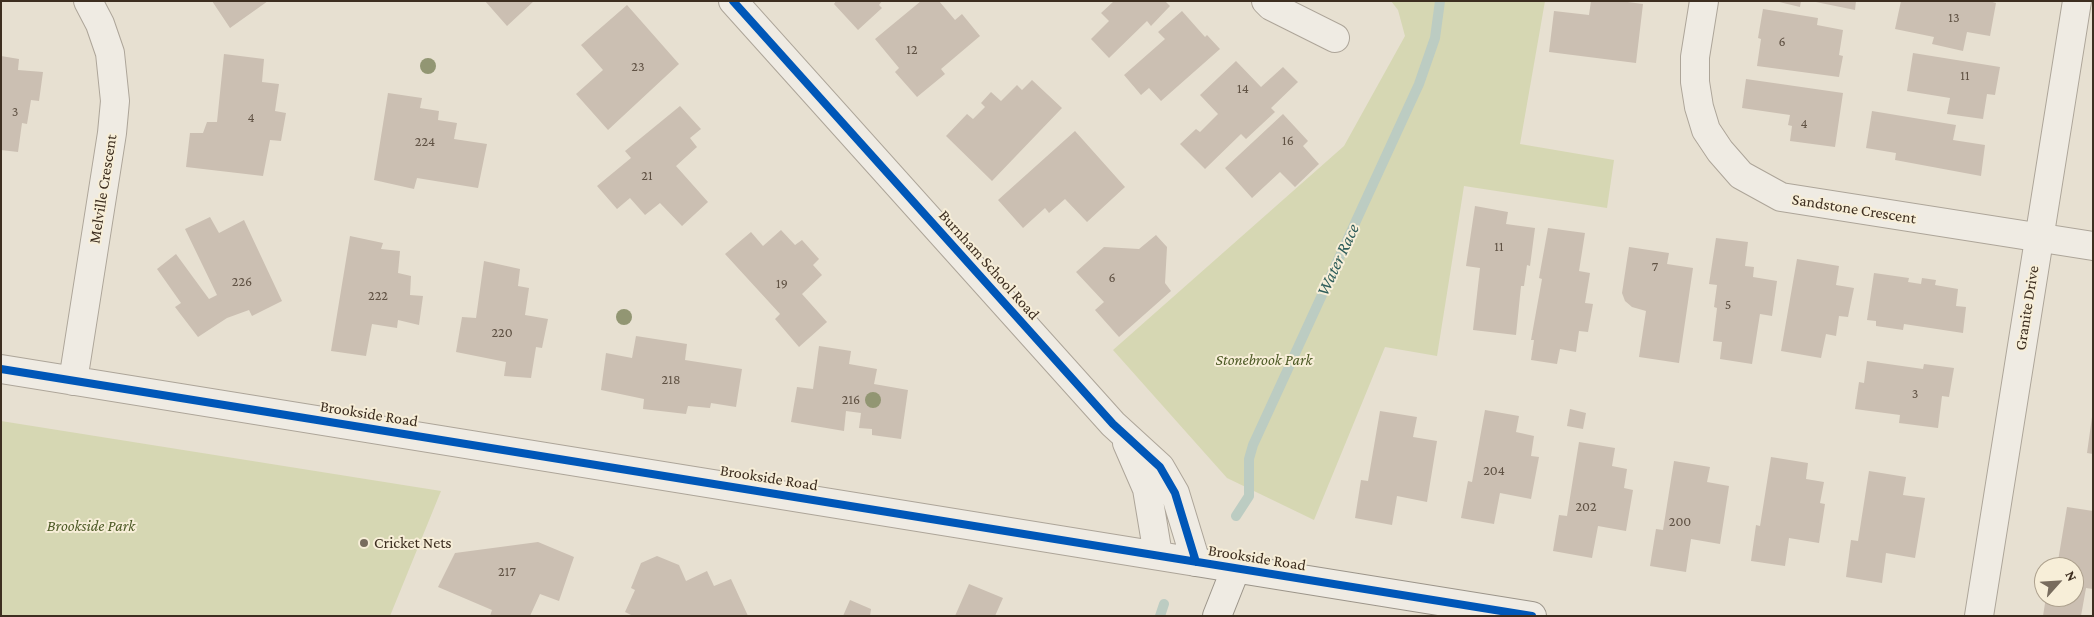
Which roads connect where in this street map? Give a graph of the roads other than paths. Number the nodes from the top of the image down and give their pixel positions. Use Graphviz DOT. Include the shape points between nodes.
graph roads {
  1 [pos="88,1"];
  2 [pos="733,1"];
  3 [pos="1266,1"];
  4 [pos="1704,1"];
  5 [pos="2076,1"];
  6 [pos="1335,38"];
  7 [pos="2039,238"];
  8 [pos="2093,246"];
  9 [pos="1,369"];
  10 [pos="72,381"];
  11 [pos="1123,435"];
  12 [pos="1158,556"];
  13 [pos="1196,562"];
  14 [pos="1236,568"];
  15 [pos="1217,616"];
  16 [pos="1532,616"];
  17 [pos="1979,616"];
  1 -- 10 [label="street, Melville Crescent" via="110,53 115,100"];
  2 -- 11 [label="street, Burnham School Road"];
  3 -- 6 [label="street"];
  4 -- 7 [label="street, Sandstone Crescent" via="1695,57 1699,107 1711,137 1741,175 1781,197"];
  5 -- 7 [label="street, Granite Drive"];
  7 -- 8 [label="street, Sandstone Crescent"];
  7 -- 17 [label="street, Granite Drive"];
  9 -- 10 [label="street, Brookside Road"];
  10 -- 12 [label="street, Brookside Road"];
  11 -- 12 [label="street, Burnham School Road" via="1147,489"];
  11 -- 13 [label="street, Burnham School Road" via="1155,461 1169,480"];
  12 -- 13 [label="street, Brookside Road"];
  13 -- 14 [label="street, Brookside Road"];
  14 -- 15 [label="street"];
  14 -- 16 [label="street, Brookside Road"];
}
